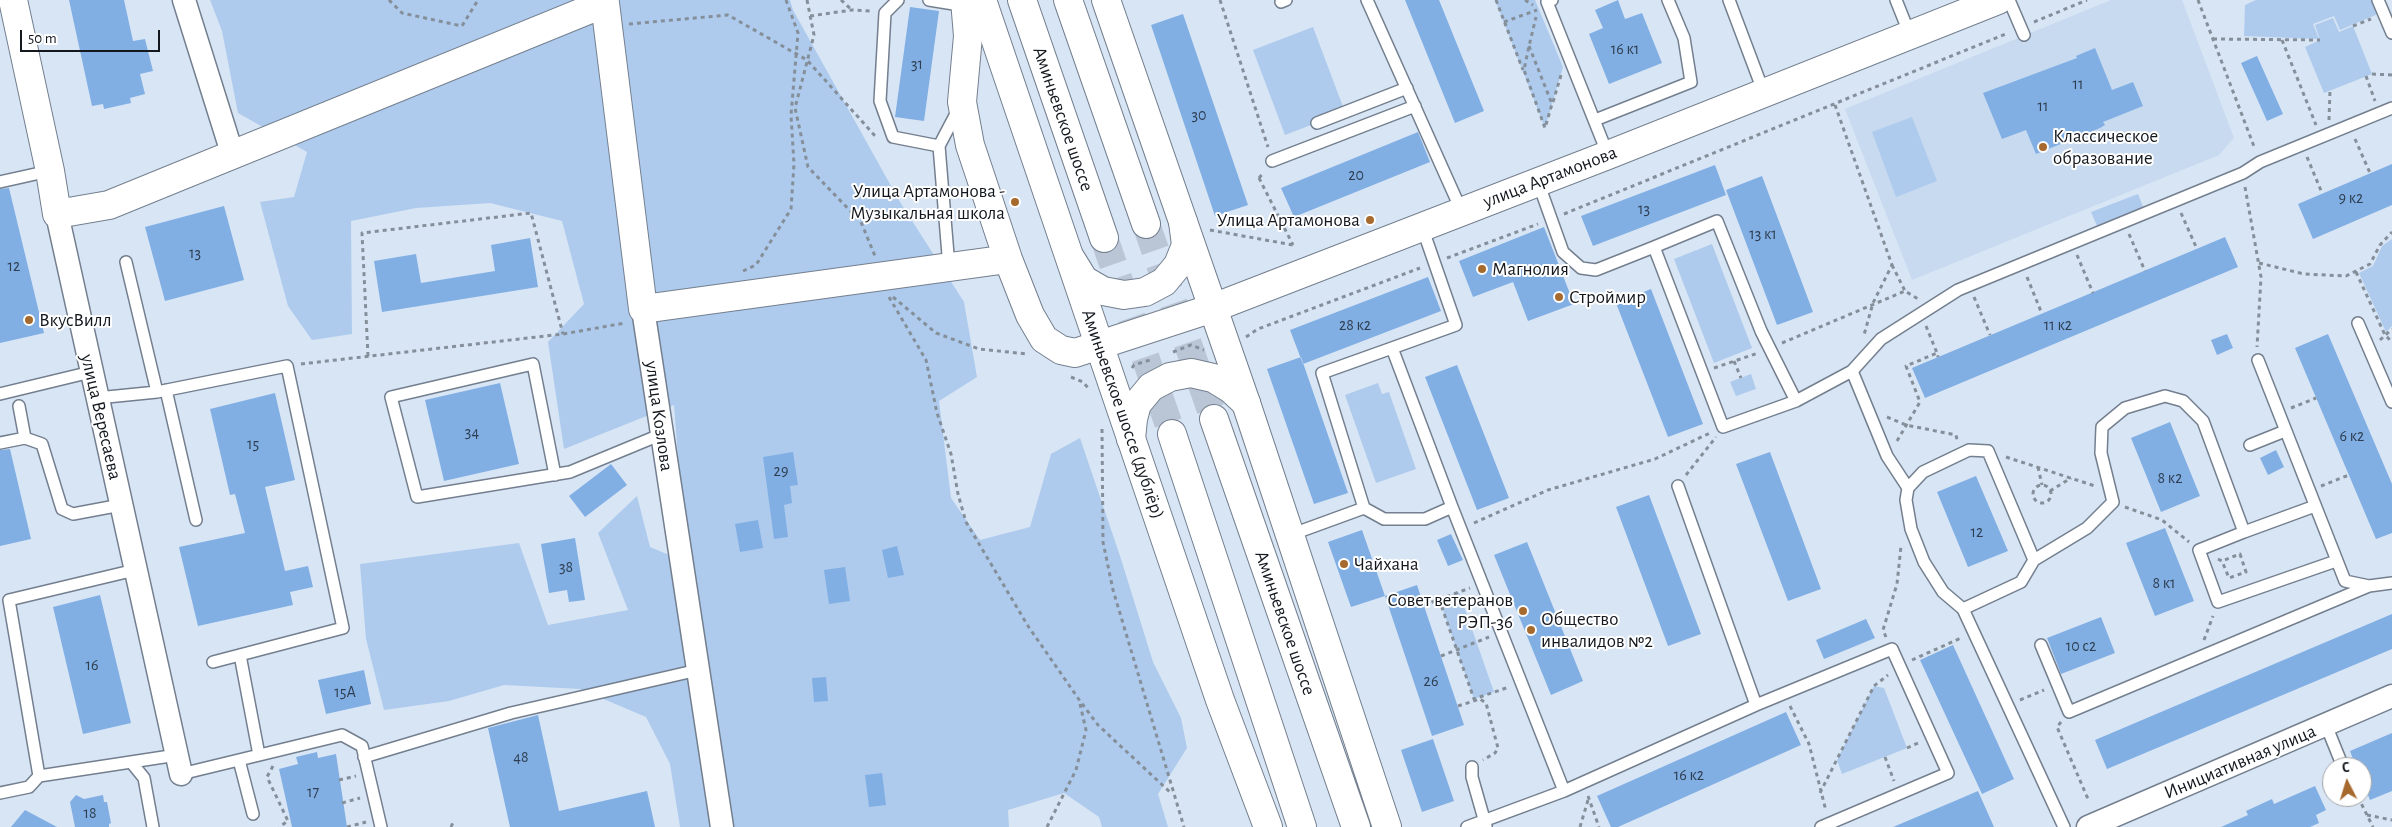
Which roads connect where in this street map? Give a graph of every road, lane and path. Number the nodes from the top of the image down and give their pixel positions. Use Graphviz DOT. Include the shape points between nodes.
graph roads {
  1 [pos="13,0"];
  2 [pos="184,0"];
  3 [pos="389,0"];
  4 [pos="478,0"];
  5 [pos="786,0"];
  6 [pos="807,0"];
  7 [pos="840,0"];
  8 [pos="898,0"];
  9 [pos="929,0"];
  10 [pos="1022,0"];
  11 [pos="1068,0"];
  12 [pos="1106,0"];
  13 [pos="1220,0"];
  14 [pos="1367,0"];
  15 [pos="1496,0"];
  16 [pos="1525,0"];
  17 [pos="1552,0"];
  18 [pos="1668,0"];
  19 [pos="1729,0"];
  20 [pos="1896,0"];
  21 [pos="1998,0"];
  22 [pos="2009,0"];
  23 [pos="2087,0"];
  24 [pos="2198,0"];
  25 [pos="2378,0"];
  26 [pos="971,2"];
  27 [pos="1538,9"];
  28 [pos="852,10"];
  29 [pos="885,13"];
  30 [pos="607,14"];
  31 [pos="810,16"];
  32 [pos="1504,22"];
  33 [pos="2022,32"];
  34 [pos="2392,33"];
  35 [pos="1910,35"];
  36 [pos="2213,39"];
  37 [pos="2282,40"];
  38 [pos="2320,40"];
  39 [pos="1529,46"];
  40 [pos="796,54"];
  41 [pos="807,60"];
  42 [pos="1524,70"];
  43 [pos="2372,74"];
  44 [pos="2392,75"];
  45 [pos="2366,76"];
  46 [pos="1407,88"];
  47 [pos="2330,90"];
  48 [pos="1764,93"];
  49 [pos="962,102"];
  50 [pos="1835,105"];
  51 [pos="1415,106"];
  52 [pos="2392,108"];
  53 [pos="2379,113"];
  54 [pos="1594,120"];
  55 [pos="1317,123"];
  56 [pos="2349,126"];
  57 [pos="2248,131"];
  58 [pos="2325,136"];
  59 [pos="893,137"];
  60 [pos="2302,145"];
  61 [pos="939,146"];
  62 [pos="1608,155"];
  63 [pos="232,156"];
  64 [pos="1272,161"];
  65 [pos="50,170"];
  66 [pos="2243,173"];
  67 [pos="2370,173"];
  68 [pos="0,182"];
  69 [pos="1538,182"];
  70 [pos="2322,193"];
  71 [pos="2176,201"];
  72 [pos="1462,212"];
  73 [pos="57,214"];
  74 [pos="1552,219"];
  75 [pos="2123,222"];
  76 [pos="1146,224"];
  77 [pos="1192,225"];
  78 [pos="1422,227"];
  79 [pos="2392,232"];
  80 [pos="1104,238"];
  81 [pos="2072,243"];
  82 [pos="1654,247"];
  83 [pos="2197,249"];
  84 [pos="1008,259"];
  85 [pos="1071,259"];
  86 [pos="126,262"];
  87 [pos="1435,262"];
  88 [pos="2259,263"];
  89 [pos="1892,265"];
  90 [pos="950,268"];
  91 [pos="2145,271"];
  92 [pos="2356,272"];
  93 [pos="739,273"];
  94 [pos="2029,281"];
  95 [pos="886,285"];
  96 [pos="1905,291"];
  97 [pos="2094,293"];
  98 [pos="1873,303"];
  99 [pos="1976,303"];
  100 [pos="1932,307"];
  101 [pos="1214,308"];
  102 [pos="644,314"];
  103 [pos="2042,314"];
  104 [pos="1924,323"];
  105 [pos="2358,323"];
  106 [pos="562,334"];
  107 [pos="1990,336"];
  108 [pos="1863,337"];
  109 [pos="2256,338"];
  110 [pos="1240,341"];
  111 [pos="2392,342"];
  112 [pos="1100,346"];
  113 [pos="1392,348"];
  114 [pos="1770,348"];
  115 [pos="1937,353"];
  116 [pos="1029,354"];
  117 [pos="368,356"];
  118 [pos="1938,357"];
  119 [pos="2258,360"];
  120 [pos="1734,361"];
  121 [pos="287,366"];
  122 [pos="1852,371"];
  123 [pos="91,372"];
  124 [pos="1702,372"];
  125 [pos="1741,378"];
  126 [pos="161,391"];
  127 [pos="0,394"];
  128 [pos="97,398"];
  129 [pos="2316,398"];
  130 [pos="1796,401"];
  131 [pos="2392,402"];
  132 [pos="1246,403"];
  133 [pos="19,406"];
  134 [pos="2278,413"];
  135 [pos="1887,417"];
  136 [pos="1214,419"];
  137 [pos="1102,421"];
  138 [pos="1906,425"];
  139 [pos="1723,427"];
  140 [pos="2286,431"];
  141 [pos="662,434"];
  142 [pos="1172,434"];
  143 [pos="25,438"];
  144 [pos="1132,439"];
  145 [pos="0,443"];
  146 [pos="2250,445"];
  147 [pos="1968,450"];
  148 [pos="1988,451"];
  149 [pos="1887,456"];
  150 [pos="2038,467"];
  151 [pos="555,474"];
  152 [pos="2349,475"];
  153 [pos="1685,476"];
  154 [pos="2071,478"];
  155 [pos="2042,485"];
  156 [pos="2094,485"];
  157 [pos="1678,486"];
  158 [pos="1908,488"];
  159 [pos="2050,490"];
  160 [pos="2309,491"];
  161 [pos="2113,502"];
  162 [pos="121,505"];
  163 [pos="2315,506"];
  164 [pos="1452,507"];
  165 [pos="1364,508"];
  166 [pos="196,520"];
  167 [pos="2162,520"];
  168 [pos="1461,529"];
  169 [pos="2244,532"];
  170 [pos="1290,535"];
  171 [pos="1902,538"];
  172 [pos="2034,560"];
  173 [pos="2222,561"];
  174 [pos="2336,561"];
  175 [pos="135,570"];
  176 [pos="2392,583"];
  177 [pos="2368,586"];
  178 [pos="1459,592"];
  179 [pos="1439,599"];
  180 [pos="2218,602"];
  181 [pos="1424,605"];
  182 [pos="1963,609"];
  183 [pos="1501,632"];
  184 [pos="1974,632"];
  185 [pos="2041,645"];
  186 [pos="1892,649"];
  187 [pos="1456,650"];
  188 [pos="240,655"];
  189 [pos="1441,656"];
  190 [pos="2197,658"];
  191 [pos="212,662"];
  192 [pos="1900,665"];
  193 [pos="698,670"];
  194 [pos="1494,692"];
  195 [pos="1784,694"];
  196 [pos="2392,696"];
  197 [pos="1080,701"];
  198 [pos="1756,705"];
  199 [pos="1458,706"];
  200 [pos="2062,721"];
  201 [pos="2326,725"];
  202 [pos="259,755"];
  203 [pos="364,757"];
  204 [pos="1884,757"];
  205 [pos="2339,757"];
  206 [pos="239,760"];
  207 [pos="131,762"];
  208 [pos="179,765"];
  209 [pos="274,765"];
  210 [pos="1472,768"];
  211 [pos="364,775"];
  212 [pos="39,776"];
  213 [pos="339,780"];
  214 [pos="1894,781"];
  215 [pos="1584,784"];
  216 [pos="1564,791"];
  217 [pos="0,793"];
  218 [pos="1820,793"];
  219 [pos="1172,794"];
  220 [pos="365,796"];
  221 [pos="1588,799"];
  222 [pos="2088,799"];
  223 [pos="342,803"];
  224 [pos="2363,807"];
  225 [pos="1825,809"];
  226 [pos="252,814"];
  227 [pos="2367,815"];
  228 [pos="454,820"];
  229 [pos="2392,820"];
  230 [pos="1486,824"];
  231 [pos="153,827"];
  232 [pos="280,827"];
  233 [pos="381,827"];
  234 [pos="451,827"];
  235 [pos="722,827"];
  236 [pos="1047,827"];
  237 [pos="1184,827"];
  238 [pos="1268,827"];
  239 [pos="1302,827"];
  240 [pos="1356,827"];
  241 [pos="1387,827"];
  242 [pos="1467,827"];
  243 [pos="1580,827"];
  244 [pos="1599,827"];
  245 [pos="1821,827"];
  246 [pos="2064,827"];
  247 [pos="2088,827"];
  248 [pos="2373,827"];
  1 -- 65 [label="street, улица Вересаева"];
  2 -- 63 [label="street"];
  3 -- 4 [label="path" via="402,13 462,26"];
  5 -- 40 [label="path" via="798,33"];
  6 -- 31 [label="path"];
  7 -- 28 [label="path"];
  8 -- 29 [label="lane"];
  9 -- 26 [label="lane"];
  10 -- 80 [label="street, Аминьевское шоссе"];
  11 -- 76 [label="street"];
  12 -- 77 [label="street"];
  13 -- 64 [label="path"];
  14 -- 46 [label="lane"];
  15 -- 32 [label="path"];
  16 -- 27 [label="path"];
  17 -- 54 [label="lane" via="1547,2"];
  18 -- 54 [label="lane" via="1684,38 1691,82"];
  19 -- 48 [label="lane"];
  20 -- 35 [label="lane"];
  21 -- 35 [label="street, улица Артамонова"];
  22 -- 33 [label="lane"];
  23 -- 33 [label="path"];
  24 -- 36 [label="path"];
  25 -- 34 [label="lane"];
  26 -- 49 [label="street, улица Артамонова"];
  26 -- 85 [label="street, Аминьевское шоссе (дублёр)"];
  27 -- 32 [label="path"];
  27 -- 39 [label="path"];
  28 -- 29 [label="path"];
  28 -- 31 [label="path"];
  29 -- 59 [label="lane" via="880,101"];
  30 -- 40 [label="path" via="728,16"];
  30 -- 63 [label="street"];
  30 -- 102 [label="street, улица Козлова"];
  31 -- 41 [label="path" via="814,36"];
  32 -- 42 [label="path"];
  33 -- 50 [label="path"];
  35 -- 48 [label="street, улица Артамонова"];
  36 -- 37 [label="path"];
  36 -- 57 [label="path"];
  37 -- 38 [label="path"];
  37 -- 58 [label="path"];
  39 -- 42 [label="path"];
  39 -- 42 [label="path" via="1552,104 1545,128"];
  40 -- 41 [label="path"];
  40 -- 93 [label="path" via="791,114 794,164 790,209 756,265"];
  41 -- 59 [label="path" via="876,137"];
  41 -- 95 [label="path" via="795,108 808,167 861,222"];
  43 -- 44 [label="path"];
  45 -- 53 [label="path"];
  46 -- 51 [label="lane"];
  46 -- 55 [label="lane"];
  47 -- 58 [label="path"];
  48 -- 62 [label="street, улица Артамонова"];
  49 -- 61 [label="lane"];
  49 -- 84 [label="street, улица Артамонова" via="970,145"];
  50 -- 74 [label="path"];
  50 -- 89 [label="path"];
  51 -- 64 [label="lane"];
  51 -- 72 [label="lane"];
  52 -- 53 [label="lane"];
  53 -- 56 [label="lane"];
  54 -- 62 [label="lane"];
  56 -- 58 [label="lane"];
  56 -- 67 [label="path"];
  58 -- 60 [label="lane"];
  59 -- 61 [label="lane"];
  60 -- 66 [label="lane" via="2260,162"];
  60 -- 70 [label="path"];
  61 -- 90 [label="lane"];
  62 -- 69 [label="street, улица Артамонова"];
  63 -- 73 [label="street" via="109,205"];
  64 -- 77 [label="path" via="1259,178 1293,245"];
  65 -- 68 [label="lane"];
  65 -- 73 [label="street, улица Вересаева"];
  66 -- 71 [label="lane"];
  66 -- 88 [label="path"];
  69 -- 72 [label="street, улица Артамонова"];
  69 -- 74 [label="lane"];
  71 -- 75 [label="lane"];
  71 -- 83 [label="path"];
  72 -- 78 [label="street, улица Артамонова"];
  73 -- 123 [label="street, улица Вересаева"];
  74 -- 82 [label="lane" via="1563,252 1581,268 1596,270"];
  74 -- 87 [label="path"];
  75 -- 81 [label="lane"];
  75 -- 91 [label="path"];
  77 -- 85 [label="street" via="1178,265 1164,282 1145,292 1124,296 1103,291 1084,280"];
  77 -- 101 [label="street"];
  78 -- 87 [label="lane"];
  78 -- 101 [label="street, улица Артамонова"];
  79 -- 92 [label="path" via="2380,245 2370,264"];
  81 -- 97 [label="path"];
  81 -- 100 [label="lane" via="1958,290"];
  82 -- 114 [label="lane" via="1718,221"];
  82 -- 124 [label="lane"];
  84 -- 90 [label="street"];
  84 -- 112 [label="street, улица Артамонова" via="1030,315 1044,339 1061,350 1075,353"];
  85 -- 112 [label="street, Аминьевское шоссе (дублёр)"];
  86 -- 126 [label="lane"];
  87 -- 110 [label="path" via="1258,328"];
  87 -- 113 [label="lane" via="1456,325"];
  88 -- 92 [label="path" via="2304,274 2346,276"];
  88 -- 109 [label="path" via="2261,277"];
  89 -- 96 [label="path"];
  89 -- 98 [label="path"];
  90 -- 95 [label="street"];
  92 -- 111 [label="path" via="2385,335"];
  94 -- 103 [label="path"];
  95 -- 102 [label="street"];
  95 -- 116 [label="path" via="936,333 979,349"];
  95 -- 197 [label="path" via="926,360 966,522 1028,626"];
  96 -- 98 [label="path"];
  96 -- 100 [label="path"];
  98 -- 108 [label="path"];
  98 -- 114 [label="path"];
  99 -- 107 [label="path"];
  100 -- 122 [label="lane" via="1881,339"];
  101 -- 112 [label="street, улица Артамонова"];
  101 -- 132 [label="street"];
  102 -- 106 [label="path"];
  102 -- 141 [label="street, улица Козлова"];
  104 -- 115 [label="path"];
  105 -- 131 [label="lane"];
  106 -- 117 [label="path"];
  106 -- 117 [label="path" via="531,213 362,233"];
  112 -- 144 [label="street, Аминьевское шоссе (дублёр)"];
  113 -- 164 [label="lane"];
  113 -- 165 [label="lane" via="1322,373"];
  114 -- 120 [label="path"];
  114 -- 130 [label="lane"];
  115 -- 118 [label="path"];
  115 -- 138 [label="path" via="1906,366 1920,402"];
  117 -- 121 [label="path"];
  119 -- 134 [label="lane"];
  120 -- 124 [label="path"];
  120 -- 125 [label="path"];
  121 -- 126 [label="lane"];
  121 -- 188 [label="lane" via="344,628"];
  122 -- 130 [label="lane"];
  122 -- 149 [label="lane"];
  123 -- 127 [label="lane"];
  123 -- 128 [label="street, улица Вересаева"];
  124 -- 139 [label="lane"];
  126 -- 128 [label="lane"];
  126 -- 166 [label="lane"];
  128 -- 162 [label="street, улица Вересаева"];
  129 -- 134 [label="path"];
  130 -- 139 [label="lane"];
  132 -- 144 [label="street" via="1213,378 1192,374 1170,377 1151,387 1137,404"];
  132 -- 170 [label="street"];
  133 -- 143 [label="lane"];
  134 -- 140 [label="lane"];
  135 -- 138 [label="path"];
  136 -- 240 [label="street, Аминьевское шоссе"];
  137 -- 219 [label="path" via="1103,542 1113,590"];
  138 -- 147 [label="path" via="1956,435 1958,444"];
  138 -- 149 [label="path"];
  139 -- 153 [label="path"];
  139 -- 168 [label="path" via="1655,459 1548,490"];
  140 -- 146 [label="lane"];
  140 -- 160 [label="lane"];
  141 -- 151 [label="lane" via="570,472"];
  141 -- 193 [label="street, улица Козлова"];
  142 -- 239 [label="street"];
  143 -- 145 [label="lane"];
  143 -- 162 [label="lane" via="42,444 62,509 73,514"];
  144 -- 238 [label="street, Аминьевское шоссе (дублёр)" via="1220,700"];
  147 -- 148 [label="lane"];
  147 -- 158 [label="lane" via="1923,472"];
  148 -- 150 [label="path"];
  148 -- 172 [label="lane"];
  149 -- 158 [label="lane"];
  150 -- 154 [label="path"];
  150 -- 155 [label="path"];
  151 -- 151 [label="lane" via="417,497 391,397 533,364"];
  152 -- 160 [label="path"];
  154 -- 156 [label="path"];
  154 -- 159 [label="path"];
  155 -- 159 [label="path"];
  155 -- 159 [label="path" via="2033,491 2035,501 2045,503 2050,498"];
  157 -- 198 [label="lane"];
  158 -- 182 [label="lane" via="1906,500 1911,529 1924,562 1943,592"];
  160 -- 163 [label="lane"];
  161 -- 167 [label="path"];
  161 -- 169 [label="lane" via="2101,453 2102,427 2125,408 2165,396 2183,401 2204,421"];
  161 -- 172 [label="lane" via="2087,528"];
  162 -- 175 [label="street, улица Вересаева"];
  163 -- 169 [label="lane"];
  163 -- 174 [label="lane"];
  164 -- 165 [label="lane" via="1426,519 1384,519"];
  164 -- 168 [label="lane"];
  165 -- 170 [label="lane"];
  168 -- 183 [label="lane"];
  169 -- 180 [label="lane" via="2199,550"];
  170 -- 241 [label="street"];
  171 -- 186 [label="path" via="1897,584 1883,630"];
  172 -- 182 [label="lane" via="2021,582"];
  173 -- 173 [label="path" via="2229,578 2246,572 2240,554"];
  174 -- 177 [label="lane" via="2345,581"];
  174 -- 180 [label="lane"];
  175 -- 208 [label="street, улица Вересаева"];
  175 -- 212 [label="lane" via="9,600"];
  176 -- 177 [label="lane"];
  177 -- 190 [label="lane"];
  178 -- 179 [label="path"];
  179 -- 181 [label="path"];
  179 -- 187 [label="path"];
  180 -- 190 [label="path"];
  182 -- 184 [label="lane"];
  183 -- 187 [label="path"];
  183 -- 216 [label="lane"];
  184 -- 192 [label="path"];
  184 -- 246 [label="lane"];
  185 -- 190 [label="lane" via="2069,712"];
  186 -- 192 [label="lane"];
  186 -- 195 [label="lane"];
  187 -- 189 [label="path"];
  187 -- 194 [label="path" via="1474,699"];
  188 -- 191 [label="lane"];
  188 -- 202 [label="lane"];
  192 -- 218 [label="path" via="1874,686"];
  192 -- 245 [label="lane" via="1948,772"];
  193 -- 203 [label="lane" via="511,713"];
  193 -- 235 [label="street, улица Козлова"];
  195 -- 198 [label="lane"];
  195 -- 218 [label="path" via="1809,744"];
  196 -- 201 [label="street, Инициативная улица"];
  197 -- 219 [label="path" via="1098,725"];
  197 -- 236 [label="path" via="1086,730 1076,770"];
  198 -- 215 [label="lane"];
  199 -- 210 [label="path" via="1483,699 1498,743 1495,753"];
  200 -- 222 [label="path" via="2057,727"];
  201 -- 205 [label="lane"];
  201 -- 247 [label="street, Инициативная улица"];
  202 -- 203 [label="lane" via="342,735 362,746"];
  202 -- 206 [label="lane"];
  203 -- 233 [label="lane"];
  204 -- 214 [label="path"];
  206 -- 208 [label="lane"];
  206 -- 226 [label="lane"];
  207 -- 208 [label="lane"];
  207 -- 212 [label="lane"];
  207 -- 231 [label="lane" via="144,778"];
  209 -- 232 [label="path" via="268,777 288,821"];
  210 -- 230 [label="lane"];
  211 -- 213 [label="path"];
  212 -- 217 [label="lane" via="29,787"];
  215 -- 216 [label="lane"];
  215 -- 221 [label="path"];
  216 -- 230 [label="lane"];
  218 -- 225 [label="path"];
  219 -- 237 [label="path"];
  220 -- 223 [label="path"];
  221 -- 243 [label="path"];
  221 -- 244 [label="path"];
  224 -- 227 [label="path"];
  227 -- 229 [label="path"];
  227 -- 248 [label="path"];
  228 -- 234 [label="path"];
  230 -- 242 [label="lane"];
}
